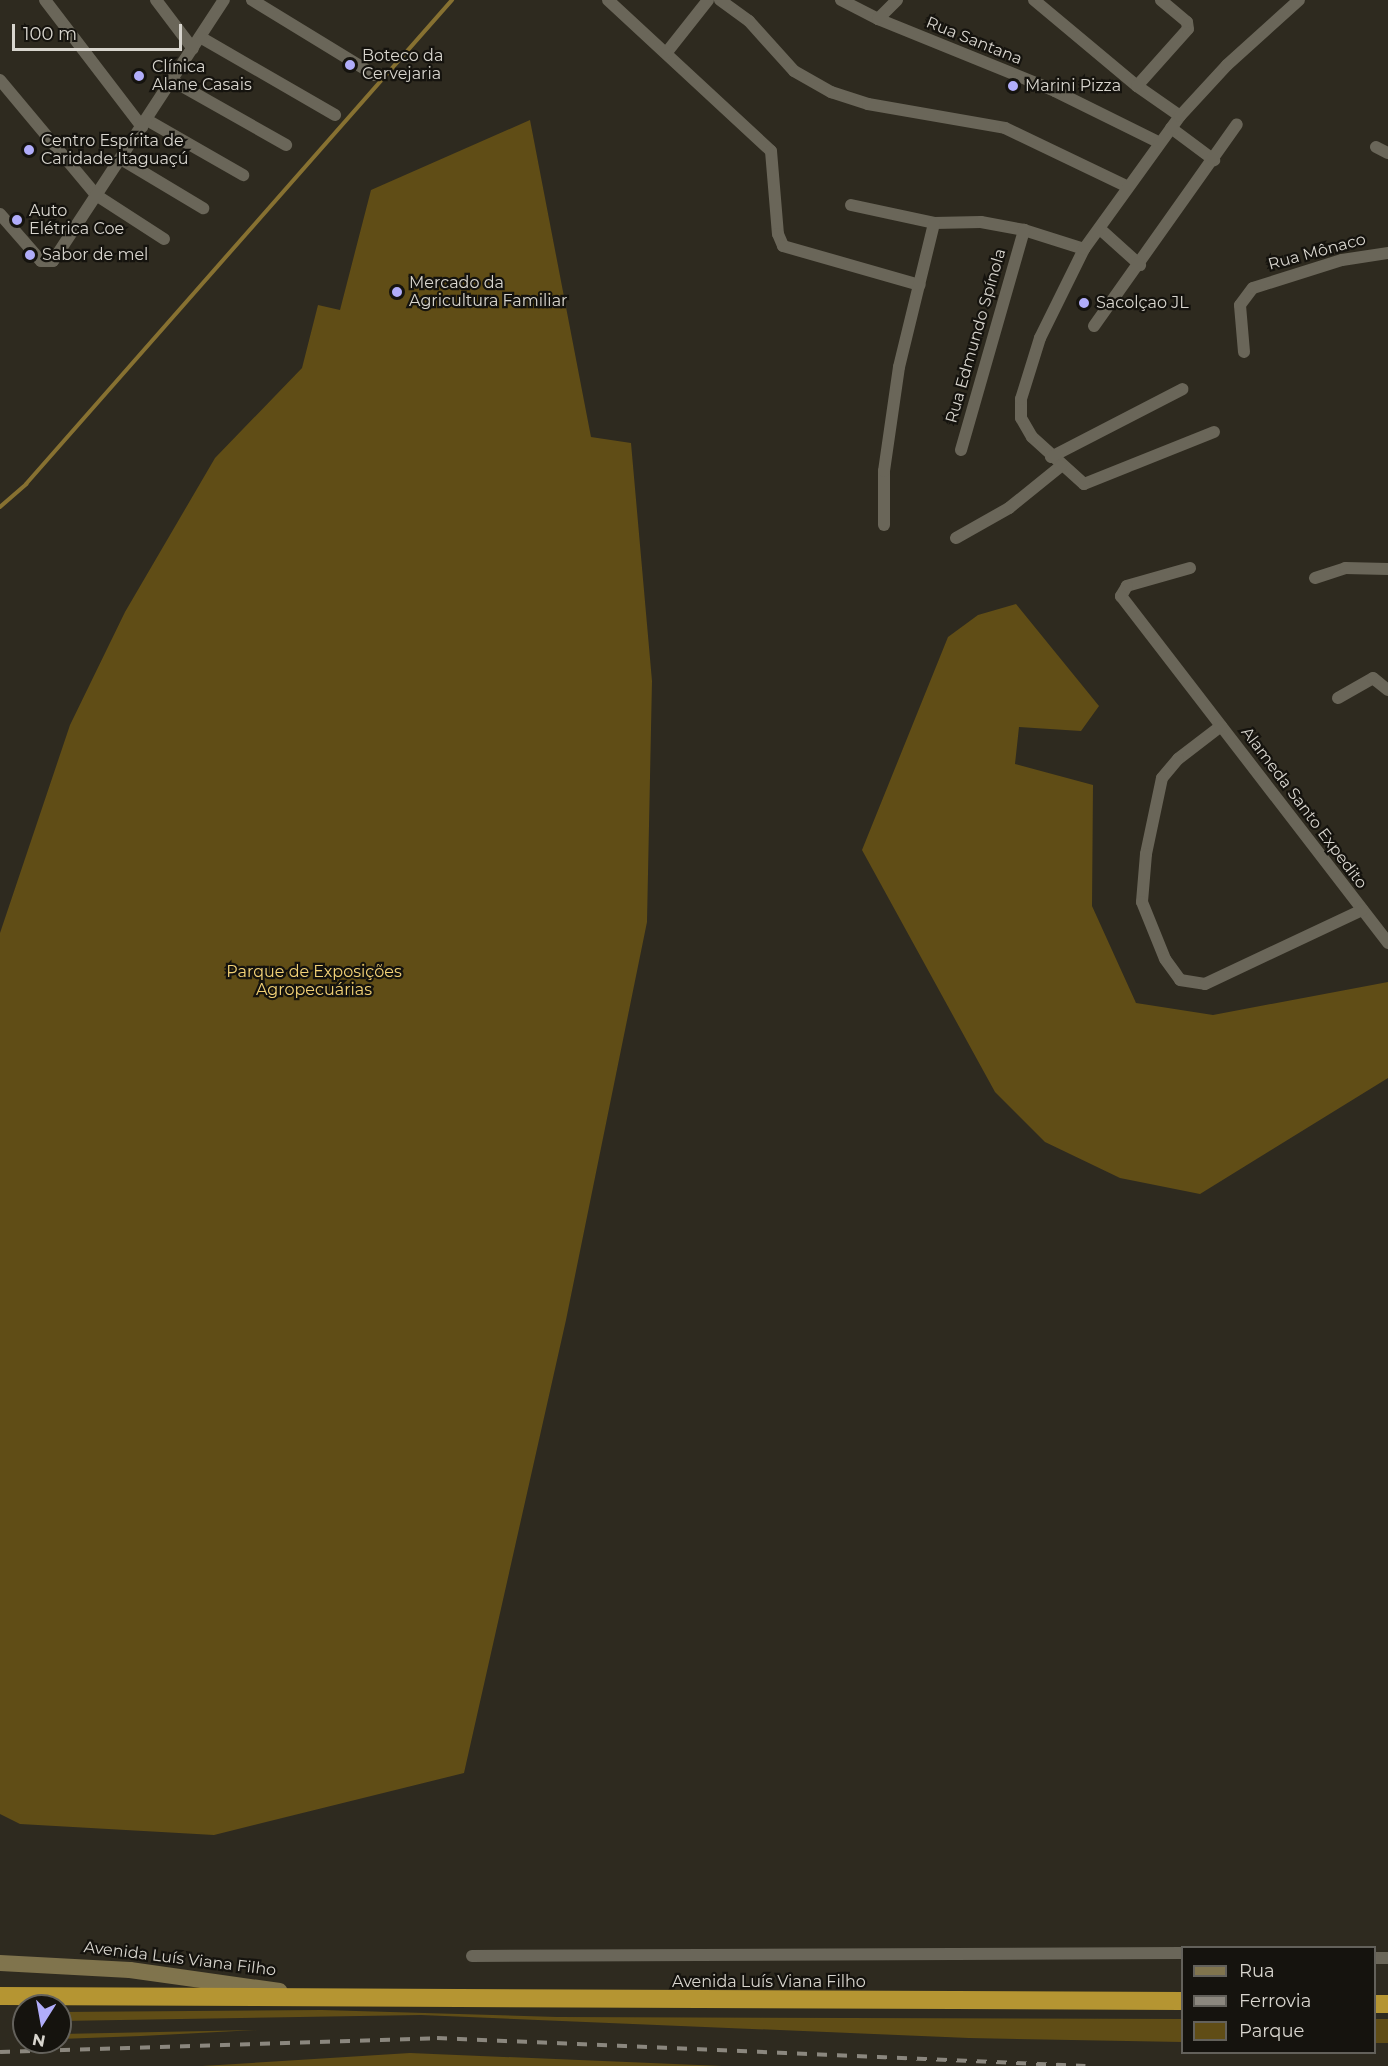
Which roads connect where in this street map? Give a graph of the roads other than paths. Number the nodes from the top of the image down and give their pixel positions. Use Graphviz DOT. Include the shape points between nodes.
graph roads {
  1 [pos="45,0"];
  2 [pos="156,0"];
  3 [pos="224,0"];
  4 [pos="252,0"];
  5 [pos="608,0"];
  6 [pos="708,0"];
  7 [pos="720,0"];
  8 [pos="841,0"];
  9 [pos="897,0"];
  10 [pos="1034,0"];
  11 [pos="1161,0"];
  12 [pos="1296,1"];
  13 [pos="878,19"];
  14 [pos="201,37"];
  15 [pos="193,49"];
  16 [pos="667,52"];
  17 [pos="375,75"];
  18 [pos="0,80"];
  19 [pos="174,81"];
  20 [pos="1137,86"];
  21 [pos="335,115"];
  22 [pos="1180,116"];
  23 [pos="144,124"];
  24 [pos="1237,124"];
  25 [pos="1171,129"];
  26 [pos="1160,143"];
  27 [pos="286,146"];
  28 [pos="122,159"];
  29 [pos="1214,160"];
  30 [pos="243,175"];
  31 [pos="1128,187"];
  32 [pos="96,195"];
  33 [pos="850,205"];
  34 [pos="203,208"];
  35 [pos="0,214"];
  36 [pos="934,223"];
  37 [pos="1100,229"];
  38 [pos="1024,230"];
  39 [pos="164,239"];
  40 [pos="1084,249"];
  41 [pos="1388,253"];
  42 [pos="1140,265"];
  43 [pos="920,285"];
  44 [pos="1094,326"];
  45 [pos="1244,352"];
  46 [pos="1183,389"];
  47 [pos="1214,432"];
  48 [pos="961,450"];
  49 [pos="1056,461"];
  50 [pos="884,525"];
  51 [pos="956,538"];
  52 [pos="1190,568"];
  53 [pos="1388,569"];
  54 [pos="1315,578"];
  55 [pos="1388,690"];
  56 [pos="1338,698"];
  57 [pos="1221,726"];
  58 [pos="1362,910"];
  59 [pos="1388,944"];
  60 [pos="1181,1953"];
  61 [pos="472,1956"];
  62 [pos="0,1963"];
  63 [pos="0,1996"];
  64 [pos="356,2000"];
  65 [pos="1181,2001"];
  1 -- 23 [label="street"];
  2 -- 15 [label="street"];
  3 -- 14 [label="street"];
  4 -- 17 [label="street"];
  5 -- 16 [label="street"];
  6 -- 16 [label="street"];
  7 -- 31 [label="street" via="749,21 794,71 831,92 868,104 1005,128"];
  8 -- 13 [label="street, Rua Santana"];
  9 -- 13 [label="street"];
  10 -- 20 [label="street"];
  11 -- 20 [label="street" via="1187,22 1188,29"];
  12 -- 22 [label="street" via="1227,64"];
  13 -- 26 [label="street, Rua Santana" via="1055,91"];
  14 -- 15 [label="street"];
  14 -- 21 [label="street"];
  15 -- 19 [label="street"];
  16 -- 43 [label="street" via="771,151 778,234 783,246"];
  18 -- 32 [label="street"];
  19 -- 23 [label="street"];
  19 -- 27 [label="street"];
  20 -- 22 [label="street"];
  22 -- 25 [label="street"];
  23 -- 28 [label="street"];
  23 -- 30 [label="street"];
  24 -- 29 [label="street"];
  25 -- 26 [label="street"];
  25 -- 29 [label="street"];
  26 -- 31 [label="street"];
  28 -- 32 [label="street"];
  28 -- 34 [label="street"];
  29 -- 42 [label="street"];
  31 -- 37 [label="street"];
  32 -- 35 [label="street" via="53,261 41,261"];
  32 -- 39 [label="street"];
  33 -- 36 [label="street"];
  36 -- 38 [label="street" via="981,222"];
  36 -- 43 [label="street"];
  37 -- 40 [label="street"];
  37 -- 42 [label="street"];
  38 -- 40 [label="street"];
  38 -- 48 [label="street, Rua Edmundo Spínola"];
  40 -- 49 [label="street" via="1040,338 1022,399 1021,418 1032,437"];
  41 -- 45 [label="street, Rua Mônaco" via="1342,260 1253,288 1240,305"];
  42 -- 44 [label="street"];
  43 -- 50 [label="street" via="899,368 885,459"];
  46 -- 49 [label="street"];
  47 -- 49 [label="street" via="1088,484 1077,482"];
  49 -- 51 [label="street" via="1009,508"];
  52 -- 57 [label="street, Alameda Santo Expedito" via="1127,586 1121,596"];
  53 -- 54 [label="street" via="1345,568"];
  55 -- 56 [label="street" via="1373,678"];
  57 -- 58 [label="street, Alameda Santo Expedito"];
  57 -- 58 [label="street, Alameda Santo Expedito" via="1178,759 1162,778 1146,854 1142,902 1166,959 1180,980 1204,984"];
  58 -- 59 [label="street, Alameda Santo Expedito"];
  60 -- 61 [label="street"];
  62 -- 64 [label="main road, Avenida Luís Viana Filho" via="130,1970"];
  63 -- 64 [label="highway, Avenida Luís Viana Filho"];
  64 -- 65 [label="highway, Avenida Luís Viana Filho"];
}
